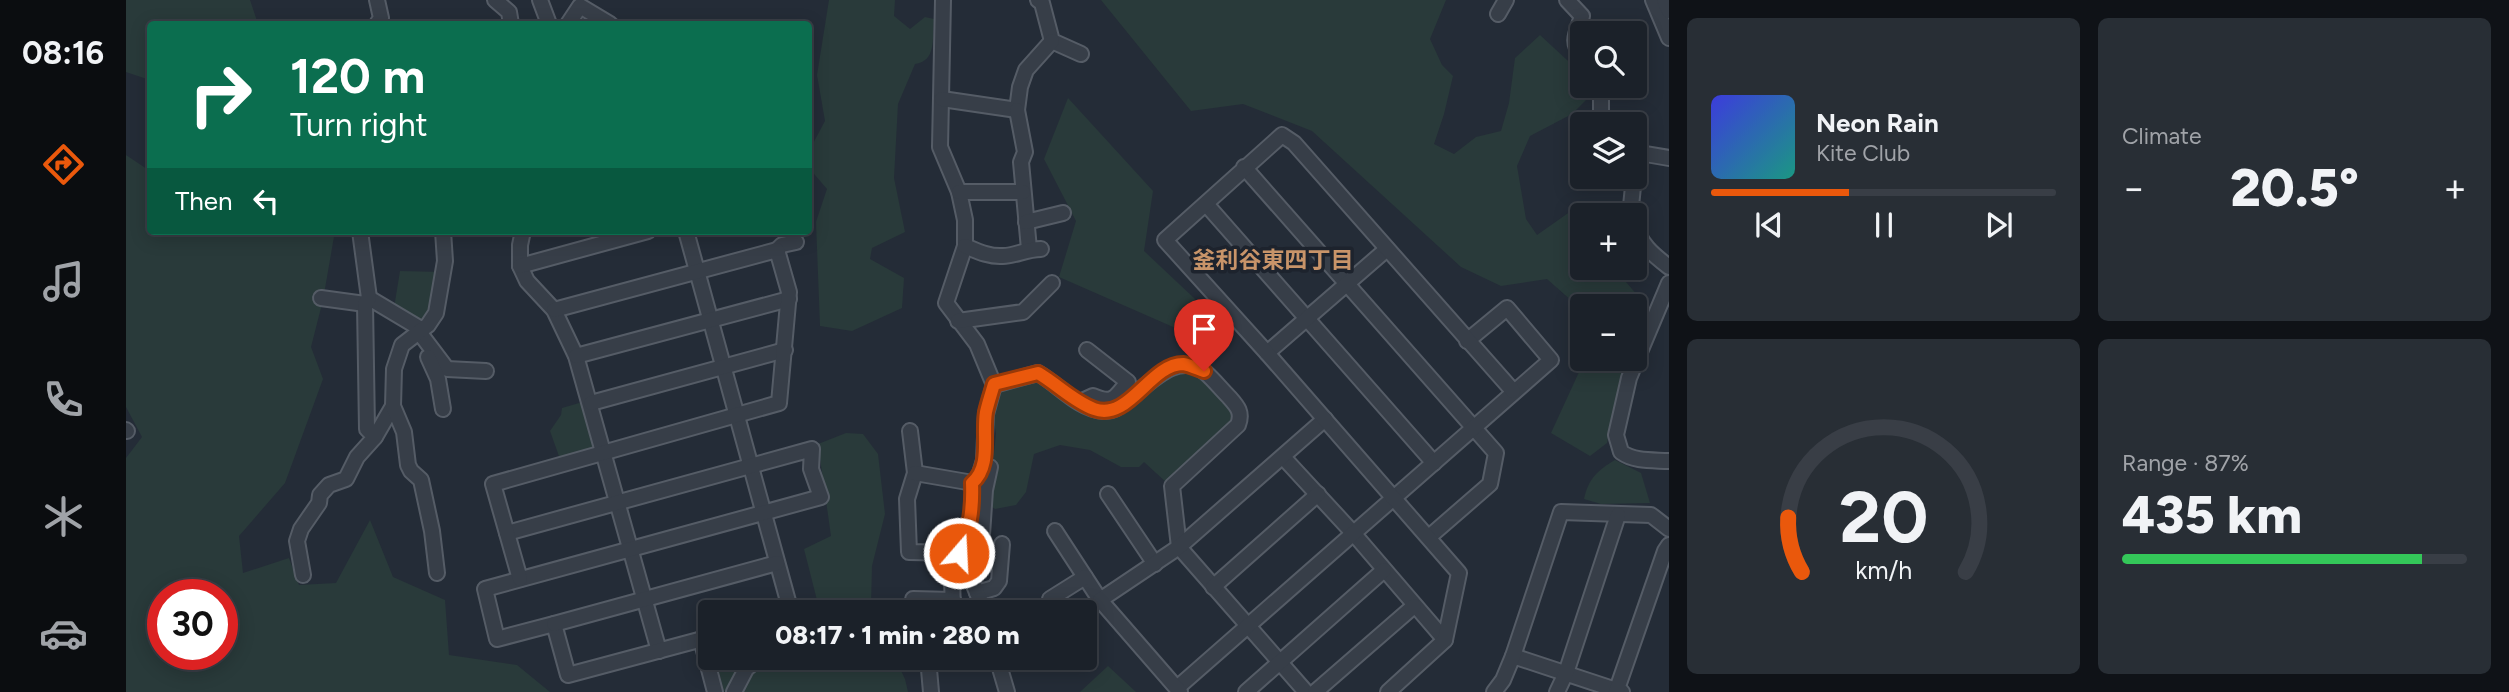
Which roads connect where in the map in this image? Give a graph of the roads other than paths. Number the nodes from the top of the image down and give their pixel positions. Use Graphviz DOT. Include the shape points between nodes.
graph roads {
  1 [pos="377,0"];
  2 [pos="495,0"];
  3 [pos="540,0"];
  4 [pos="943,0"];
  5 [pos="1038,0"];
  6 [pos="1506,0"];
  7 [pos="1567,0"];
  8 [pos="1653,0"];
  9 [pos="1664,0"];
  10 [pos="1669,11"];
  11 [pos="1498,13"];
  12 [pos="379,21"];
  13 [pos="510,21"];
  14 [pos="548,21"];
  15 [pos="570,21"];
  16 [pos="605,21"];
  17 [pos="1580,21"];
  18 [pos="1669,38"];
  19 [pos="1052,41"];
  20 [pos="1081,54"];
  21 [pos="942,99"];
  22 [pos="1017,110"];
  23 [pos="1647,155"];
  24 [pos="1669,158"];
  25 [pos="1244,167"];
  26 [pos="959,192"];
  27 [pos="1024,192"];
  28 [pos="1206,204"];
  29 [pos="1063,213"];
  30 [pos="1026,222"];
  31 [pos="360,235"];
  32 [pos="444,235"];
  33 [pos="522,235"];
  34 [pos="633,235"];
  35 [pos="687,235"];
  36 [pos="796,242"];
  37 [pos="965,246"];
  38 [pos="1387,249"];
  39 [pos="1647,249"];
  40 [pos="776,250"];
  41 [pos="520,266"];
  42 [pos="1669,267"];
  43 [pos="698,271"];
  44 [pos="1052,283"];
  45 [pos="1669,283"];
  46 [pos="1346,284"];
  47 [pos="321,298"];
  48 [pos="789,299"];
  49 [pos="367,301"];
  50 [pos="554,310"];
  51 [pos="711,319"];
  52 [pos="1307,319"];
  53 [pos="958,321"];
  54 [pos="418,332"];
  55 [pos="1467,341"];
  56 [pos="785,350"];
  57 [pos="1087,350"];
  58 [pos="1268,353"];
  59 [pos="576,356"];
  60 [pos="723,367"];
  61 [pos="486,371"];
  62 [pos="994,384"];
  63 [pos="1513,391"];
  64 [pos="1080,402"];
  65 [pos="591,403"];
  66 [pos="393,406"];
  67 [pos="443,409"];
  68 [pos="986,414"];
  69 [pos="738,416"];
  70 [pos="1325,419"];
  71 [pos="1473,428"];
  72 [pos="910,431"];
  73 [pos="375,437"];
  74 [pos="603,453"];
  75 [pos="1283,457"];
  76 [pos="1669,461"];
  77 [pos="1434,463"];
  78 [pos="751,466"];
  79 [pos="915,473"];
  80 [pos="972,483"];
  81 [pos="1108,494"];
  82 [pos="1318,494"];
  83 [pos="1394,498"];
  84 [pos="618,502"];
  85 [pos="764,513"];
  86 [pos="1618,514"];
  87 [pos="1669,529"];
  88 [pos="1055,531"];
  89 [pos="507,533"];
  90 [pos="1354,534"];
  91 [pos="1429,537"];
  92 [pos="1002,544"];
  93 [pos="1669,545"];
  94 [pos="1179,547"];
  95 [pos="632,549"];
  96 [pos="959,553"];
  97 [pos="777,563"];
  98 [pos="1155,564"];
  99 [pos="1384,570"];
  100 [pos="437,573"];
  101 [pos="303,575"];
  102 [pos="1085,577"];
  103 [pos="520,579"];
  104 [pos="1213,587"];
  105 [pos="977,593"];
  106 [pos="645,599"];
  107 [pos="913,599"];
  108 [pos="1050,599"];
  109 [pos="788,600"];
  110 [pos="919,600"];
  111 [pos="953,600"];
  112 [pos="980,600"];
  113 [pos="1100,600"];
  114 [pos="1414,606"];
  115 [pos="554,624"];
  116 [pos="1248,627"];
  117 [pos="698,640"];
  118 [pos="1445,640"];
  119 [pos="659,651"];
  120 [pos="1513,656"];
  121 [pos="1280,662"];
  122 [pos="711,670"];
  123 [pos="745,670"];
  124 [pos="929,670"];
  125 [pos="1001,670"];
  126 [pos="1566,673"];
  127 [pos="1179,690"];
  128 [pos="1392,691"];
  129 [pos="1618,691"];
  130 [pos="715,692"];
  131 [pos="734,692"];
  132 [pos="932,692"];
  133 [pos="1007,692"];
  134 [pos="1246,692"];
  135 [pos="1306,692"];
  136 [pos="1315,692"];
  137 [pos="1494,692"];
  138 [pos="1557,692"];
  1 -- 12 [label="street"];
  2 -- 13 [label="street" via="509,12"];
  3 -- 14 [label="street"];
  4 -- 21 [label="street"];
  5 -- 19 [label="street"];
  6 -- 11 [label="street"];
  7 -- 17 [label="street" via="1582,16"];
  8 -- 18 [label="street"];
  9 -- 10 [label="street"];
  15 -- 16 [label="street" via="580,6"];
  19 -- 20 [label="street"];
  19 -- 22 [label="street" via="1026,70"];
  21 -- 22 [label="street"];
  21 -- 26 [label="street" via="940,147"];
  22 -- 27 [label="street" via="1025,152 1021,162"];
  23 -- 24 [label="street"];
  25 -- 28 [label="street"];
  25 -- 38 [label="street" via="1282,135"];
  25 -- 46 [label="street"];
  26 -- 27 [label="street"];
  26 -- 37 [label="street"];
  27 -- 30 [label="street"];
  28 -- 52 [label="street"];
  28 -- 58 [label="street" via="1165,240"];
  29 -- 30 [label="street"];
  30 -- 37 [label="street" via="1035,249 1004,256 986,255"];
  31 -- 49 [label="street"];
  32 -- 54 [label="street" via="444,269 436,313"];
  33 -- 41 [label="street"];
  34 -- 41 [label="street"];
  35 -- 43 [label="street"];
  36 -- 40 [label="street"];
  37 -- 53 [label="street" via="946,303"];
  38 -- 46 [label="street"];
  38 -- 55 [label="street"];
  39 -- 42 [label="street"];
  40 -- 43 [label="street"];
  40 -- 48 [label="street"];
  41 -- 50 [label="street" via="527,281"];
  43 -- 50 [label="street"];
  43 -- 51 [label="street"];
  44 -- 53 [label="street" via="1023,312"];
  45 -- 76 [label="street" via="1629,378 1616,435 1621,452 1628,457"];
  46 -- 52 [label="street"];
  46 -- 71 [label="street"];
  47 -- 49 [label="street"];
  48 -- 51 [label="street"];
  48 -- 56 [label="street"];
  49 -- 54 [label="street"];
  49 -- 73 [label="street" via="368,429"];
  50 -- 59 [label="street"];
  51 -- 59 [label="street"];
  51 -- 60 [label="street"];
  52 -- 58 [label="street"];
  52 -- 77 [label="street"];
  53 -- 62 [label="street" via="977,344"];
  54 -- 61 [label="street" via="447,369"];
  54 -- 66 [label="street" via="402,345 397,357"];
  54 -- 67 [label="street" via="439,379"];
  55 -- 63 [label="street"];
  55 -- 63 [label="street" via="1507,308 1551,360"];
  56 -- 60 [label="street"];
  56 -- 69 [label="street" via="779,403"];
  57 -- 64 [label="street" via="1128,382 1112,400 1093,396"];
  58 -- 70 [label="street"];
  59 -- 65 [label="street"];
  60 -- 65 [label="street"];
  60 -- 69 [label="street"];
  62 -- 64 [label="street" via="1038,373"];
  62 -- 68 [label="street"];
  63 -- 71 [label="street"];
  64 -- 94 [label="street" via="1106,411 1118,408 1168,368 1184,364 1204,371 1240,411 1238,425 1172,486"];
  65 -- 74 [label="street"];
  66 -- 73 [label="street"];
  66 -- 100 [label="street" via="404,432 408,465 421,480"];
  68 -- 80 [label="street" via="984,460"];
  68 -- 105 [label="street" via="992,448 982,535 972,568"];
  69 -- 74 [label="street"];
  69 -- 78 [label="street"];
  70 -- 75 [label="street"];
  70 -- 83 [label="street"];
  71 -- 77 [label="street"];
  71 -- 91 [label="street" via="1496,453 1490,484"];
  72 -- 79 [label="street"];
  73 -- 101 [label="street" via="346,478 320,495 301,529 297,541"];
  74 -- 84 [label="street"];
  74 -- 89 [label="street" via="493,484"];
  75 -- 82 [label="street"];
  75 -- 94 [label="street"];
  77 -- 83 [label="street"];
  78 -- 84 [label="street"];
  78 -- 85 [label="street"];
  78 -- 85 [label="street" via="812,449 811,469 821,497"];
  79 -- 80 [label="street"];
  79 -- 96 [label="street" via="907,499 909,552"];
  80 -- 96 [label="street" via="973,511"];
  81 -- 98 [label="street"];
  82 -- 90 [label="street"];
  82 -- 104 [label="street"];
  83 -- 90 [label="street"];
  83 -- 91 [label="street"];
  84 -- 89 [label="street"];
  84 -- 95 [label="street"];
  85 -- 95 [label="street"];
  85 -- 97 [label="street"];
  86 -- 87 [label="street" via="1651,514"];
  86 -- 120 [label="street" via="1561,512"];
  86 -- 126 [label="street"];
  88 -- 102 [label="street"];
  89 -- 103 [label="street"];
  90 -- 99 [label="street"];
  90 -- 116 [label="street"];
  91 -- 118 [label="street" via="1459,573"];
  92 -- 105 [label="street" via="999,581 994,588"];
  93 -- 129 [label="street"];
  94 -- 98 [label="street"];
  94 -- 104 [label="street"];
  95 -- 103 [label="street"];
  95 -- 106 [label="street"];
  96 -- 111 [label="street" via="952,578"];
  97 -- 106 [label="street"];
  97 -- 109 [label="street"];
  98 -- 113 [label="street"];
  99 -- 114 [label="street"];
  99 -- 121 [label="street"];
  102 -- 108 [label="street"];
  102 -- 113 [label="street"];
  103 -- 115 [label="street" via="485,589 497,639"];
  104 -- 116 [label="street"];
  105 -- 112 [label="street"];
  106 -- 115 [label="street"];
  106 -- 119 [label="street"];
  107 -- 110 [label="street"];
  113 -- 127 [label="street"];
  114 -- 118 [label="street"];
  114 -- 136 [label="street"];
  115 -- 119 [label="street" via="568,675"];
  116 -- 121 [label="street"];
  116 -- 127 [label="street"];
  117 -- 119 [label="street"];
  118 -- 128 [label="street"];
  120 -- 126 [label="street"];
  120 -- 137 [label="street"];
  121 -- 134 [label="street"];
  121 -- 135 [label="street"];
  122 -- 130 [label="street"];
  123 -- 131 [label="street"];
  124 -- 132 [label="street"];
  125 -- 133 [label="street"];
  126 -- 129 [label="street"];
  126 -- 138 [label="street"];
}
